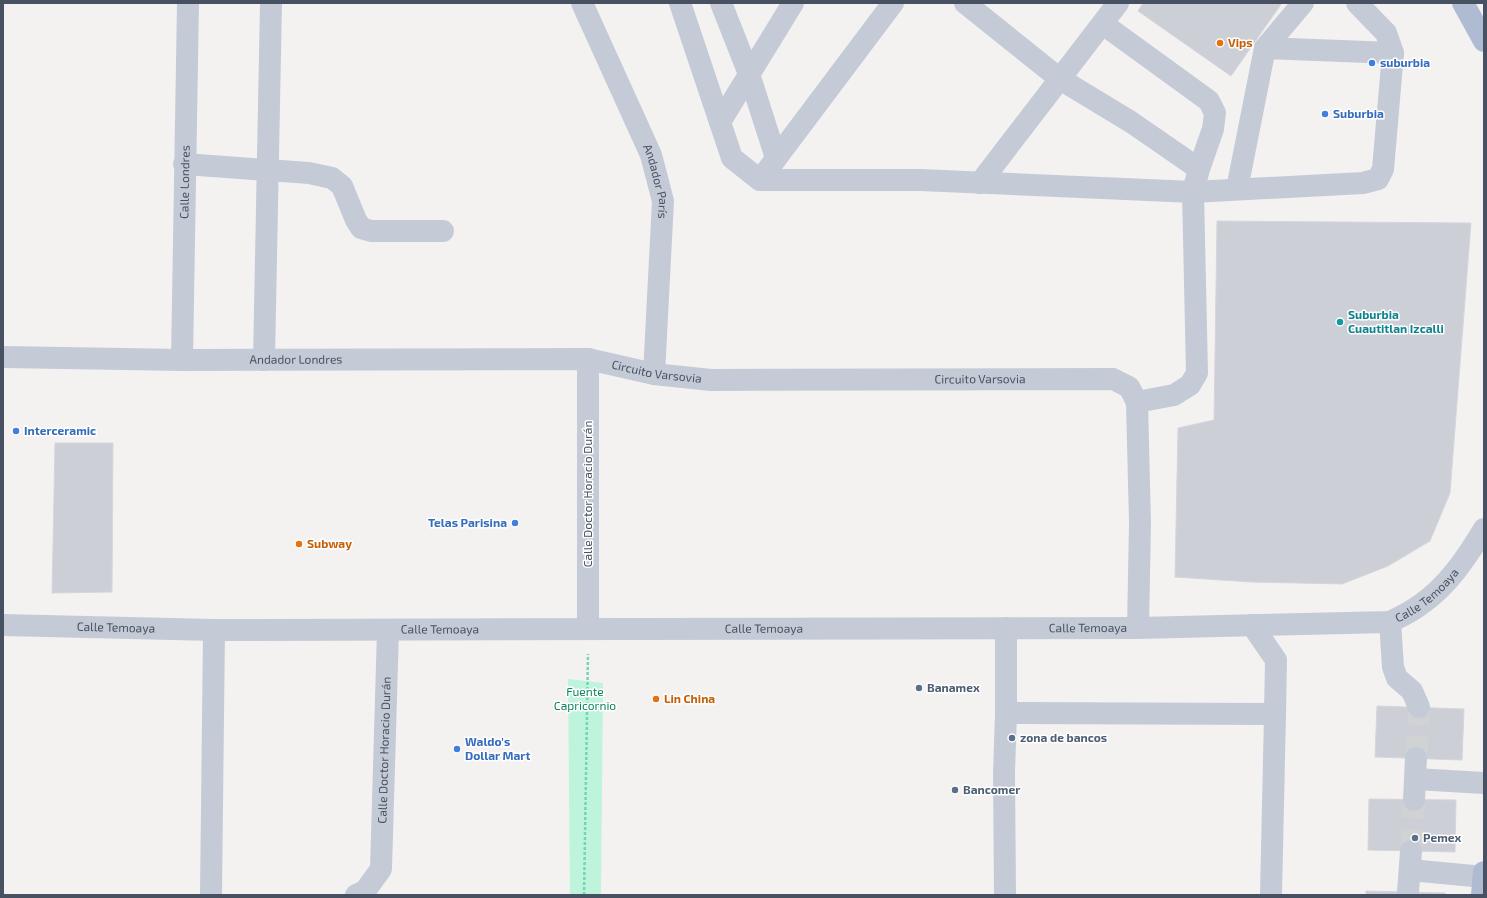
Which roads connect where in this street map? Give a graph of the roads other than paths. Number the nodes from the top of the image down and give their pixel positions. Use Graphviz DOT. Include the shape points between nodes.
graph roads {
  1 [pos="188,3"];
  2 [pos="271,3"];
  3 [pos="680,3"];
  4 [pos="721,3"];
  5 [pos="792,3"];
  6 [pos="893,3"];
  7 [pos="965,3"];
  8 [pos="1118,3"];
  9 [pos="1303,3"];
  10 [pos="1357,3"];
  11 [pos="1463,3"];
  12 [pos="585,4"];
  13 [pos="1103,24"];
  14 [pos="1484,41"];
  15 [pos="1265,48"];
  16 [pos="1393,53"];
  17 [pos="749,74"];
  18 [pos="1060,79"];
  19 [pos="720,122"];
  20 [pos="776,158"];
  21 [pos="184,164"];
  22 [pos="1199,169"];
  23 [pos="268,170"];
  24 [pos="760,180"];
  25 [pos="980,183"];
  26 [pos="1238,190"];
  27 [pos="1193,192"];
  28 [pos="443,231"];
  29 [pos="3,357"];
  30 [pos="588,359"];
  31 [pos="182,360"];
  32 [pos="264,360"];
  33 [pos="654,374"];
  34 [pos="1137,402"];
  35 [pos="1484,529"];
  36 [pos="1390,622"];
  37 [pos="3,625"];
  38 [pos="1252,625"];
  39 [pos="1006,628"];
  40 [pos="1138,628"];
  41 [pos="588,629"];
  42 [pos="214,630"];
  43 [pos="388,630"];
  44 [pos="1419,707"];
  45 [pos="1006,713"];
  46 [pos="1275,714"];
  47 [pos="1415,779"];
  48 [pos="1484,783"];
  49 [pos="1484,872"];
  50 [pos="1484,877"];
  51 [pos="1408,892"];
  52 [pos="211,895"];
  53 [pos="356,895"];
  54 [pos="1005,895"];
  55 [pos="1271,895"];
  56 [pos="1482,895"];
  1 -- 21 [label="street, Calle Londres"];
  2 -- 23 [label="street"];
  3 -- 19 [label="street"];
  4 -- 17 [label="street"];
  5 -- 17 [label="street"];
  6 -- 20 [label="street"];
  7 -- 18 [label="street"];
  8 -- 13 [label="street"];
  9 -- 15 [label="street"];
  10 -- 16 [label="street" via="1386,33"];
  11 -- 14 [label="main road"];
  12 -- 33 [label="street, Andador París" via="651,155 663,201"];
  13 -- 18 [label="street"];
  13 -- 22 [label="street" via="1209,101 1215,113 1213,129"];
  15 -- 16 [label="street"];
  15 -- 26 [label="street"];
  16 -- 26 [label="street" via="1383,169 1378,179 1364,183"];
  17 -- 19 [label="street"];
  17 -- 20 [label="street"];
  18 -- 22 [label="street" via="1131,122"];
  18 -- 25 [label="street"];
  19 -- 24 [label="street" via="732,158"];
  20 -- 24 [label="street"];
  21 -- 23 [label="street"];
  21 -- 31 [label="street, Calle Londres"];
  22 -- 27 [label="street"];
  23 -- 28 [label="street" via="309,173 332,178 342,186 361,228 371,231"];
  23 -- 32 [label="street"];
  24 -- 25 [label="street" via="920,180"];
  25 -- 27 [label="street"];
  26 -- 27 [label="street"];
  27 -- 34 [label="street" via="1197,372 1190,385 1174,395"];
  29 -- 31 [label="street, Andador Londres"];
  30 -- 32 [label="street, Andador Londres"];
  30 -- 33 [label="street, Circuito Varsovia"];
  30 -- 41 [label="street, Calle Doctor Horacio Durán"];
  31 -- 32 [label="street, Andador Londres"];
  33 -- 34 [label="street, Circuito Varsovia" via="711,380 1113,379 1129,387"];
  34 -- 40 [label="street" via="1140,523"];
  35 -- 36 [label="street, Calle Temoaya" via="1448,580 1420,605"];
  36 -- 38 [label="street, Calle Temoaya"];
  36 -- 44 [label="street" via="1393,667 1397,678 1412,691"];
  37 -- 42 [label="street, Calle Temoaya"];
  38 -- 40 [label="street, Calle Temoaya"];
  38 -- 46 [label="street" via="1276,660"];
  39 -- 40 [label="street, Calle Temoaya"];
  39 -- 41 [label="street, Calle Temoaya"];
  39 -- 45 [label="street"];
  41 -- 43 [label="street, Calle Temoaya"];
  42 -- 43 [label="street, Calle Temoaya"];
  42 -- 52 [label="street"];
  43 -- 53 [label="street, Calle Doctor Horacio Durán" via="381,869 365,891"];
  45 -- 46 [label="street"];
  45 -- 54 [label="street"];
  46 -- 55 [label="street"];
  47 -- 48 [label="street"];
  49 -- 50 [label="main road"];
  50 -- 51 [label="street" via="1410,860"];
  50 -- 56 [label="main road"];
}
